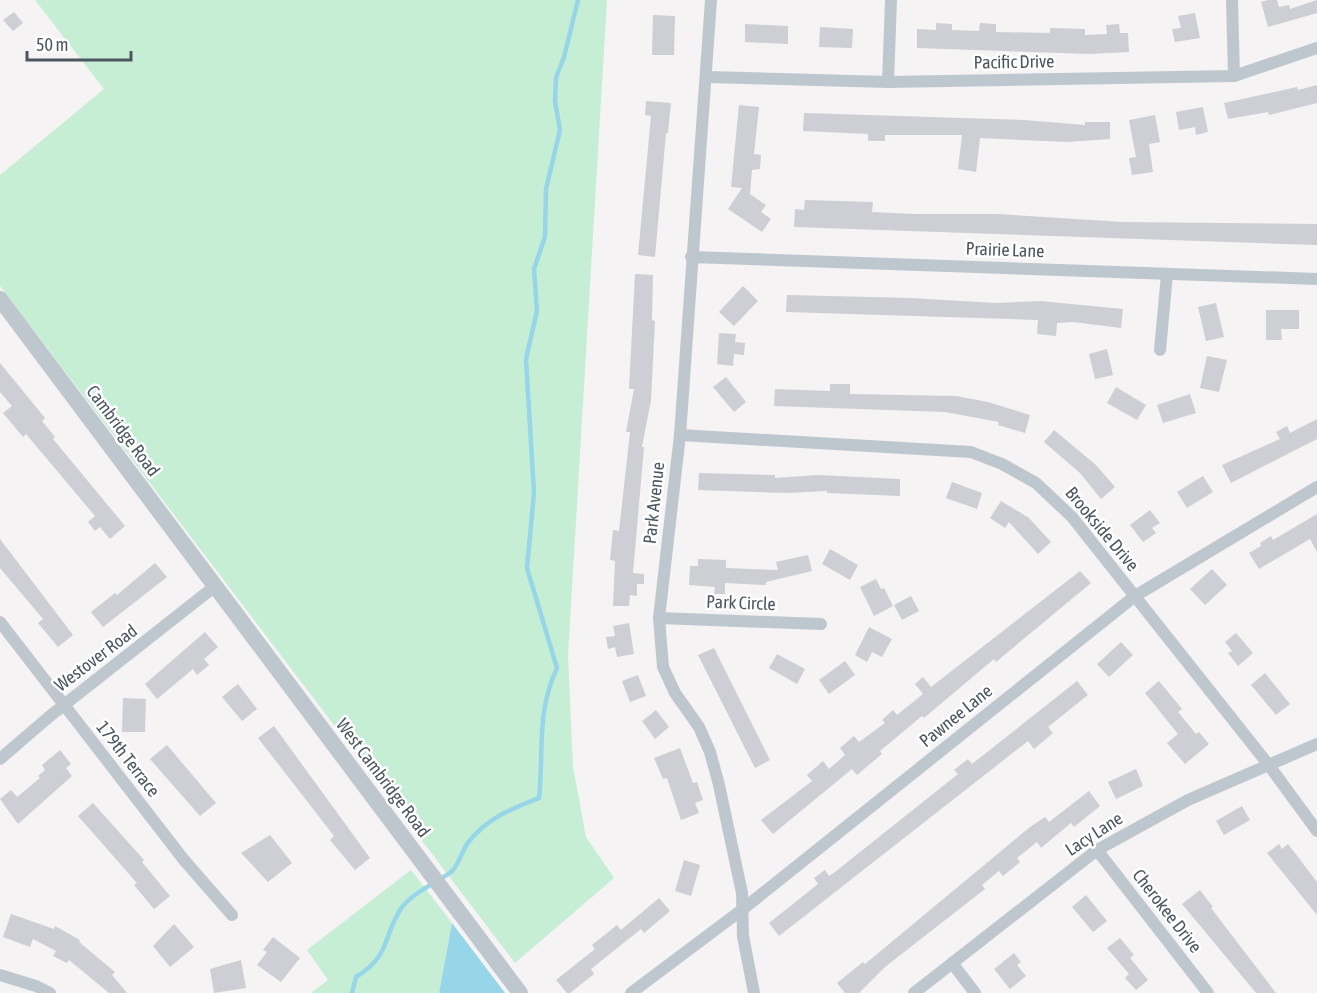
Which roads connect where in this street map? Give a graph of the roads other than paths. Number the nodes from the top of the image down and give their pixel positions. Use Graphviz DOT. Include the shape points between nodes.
graph roads {
  1 [pos="711,0"];
  2 [pos="891,0"];
  3 [pos="1232,0"];
  4 [pos="1317,48"];
  5 [pos="1234,76"];
  6 [pos="707,77"];
  7 [pos="888,82"];
  8 [pos="691,257"];
  9 [pos="1167,274"];
  10 [pos="1317,279"];
  11 [pos="0,299"];
  12 [pos="1160,350"];
  13 [pos="680,435"];
  14 [pos="1317,487"];
  15 [pos="214,587"];
  16 [pos="1136,596"];
  17 [pos="659,618"];
  18 [pos="0,622"];
  19 [pos="821,624"];
  20 [pos="63,706"];
  21 [pos="1317,744"];
  22 [pos="0,759"];
  23 [pos="1268,764"];
  24 [pos="1317,831"];
  25 [pos="1097,850"];
  26 [pos="743,909"];
  27 [pos="232,915"];
  28 [pos="952,963"];
  29 [pos="0,975"];
  30 [pos="50,993"];
  31 [pos="520,993"];
  32 [pos="631,993"];
  33 [pos="754,993"];
  34 [pos="914,993"];
  35 [pos="975,993"];
  36 [pos="1208,993"];
  1 -- 6 [label="street, Park Avenue"];
  2 -- 7 [label="street"];
  3 -- 5 [label="street"];
  4 -- 5 [label="street, Pacific Drive"];
  5 -- 7 [label="street, Pacific Drive"];
  6 -- 7 [label="street, Pacific Drive"];
  6 -- 8 [label="street, Park Avenue"];
  8 -- 9 [label="street, Prairie Lane"];
  8 -- 13 [label="street, Park Avenue"];
  9 -- 10 [label="street, Prairie Lane"];
  9 -- 12 [label="street"];
  11 -- 15 [label="street, Cambridge Road"];
  13 -- 16 [label="street, Brookside Drive" via="971,452 1036,483 1072,517"];
  13 -- 17 [label="street, Park Avenue"];
  14 -- 16 [label="street, Pawnee Lane"];
  15 -- 20 [label="street, Westover Road"];
  15 -- 31 [label="street, West Cambridge Road"];
  16 -- 23 [label="street, Brookside Drive"];
  16 -- 26 [label="street, Pawnee Lane"];
  17 -- 19 [label="street, Park Circle"];
  17 -- 26 [label="street, Park Avenue" via="663,667 710,752"];
  18 -- 20 [label="street, 179th Terrace"];
  20 -- 22 [label="street, Westover Road"];
  20 -- 27 [label="street, 179th Terrace"];
  21 -- 23 [label="street, Lacy Lane"];
  23 -- 24 [label="street, Brookside Drive"];
  23 -- 25 [label="street, Lacy Lane" via="1188,800"];
  25 -- 28 [label="street, Lacy Lane"];
  25 -- 36 [label="street, Cherokee Drive"];
  26 -- 32 [label="street, Pawnee Lane"];
  26 -- 33 [label="street, Park Avenue" via="744,944"];
  28 -- 34 [label="street, Lacy Lane"];
  28 -- 35 [label="street"];
  29 -- 30 [label="street"];
}
